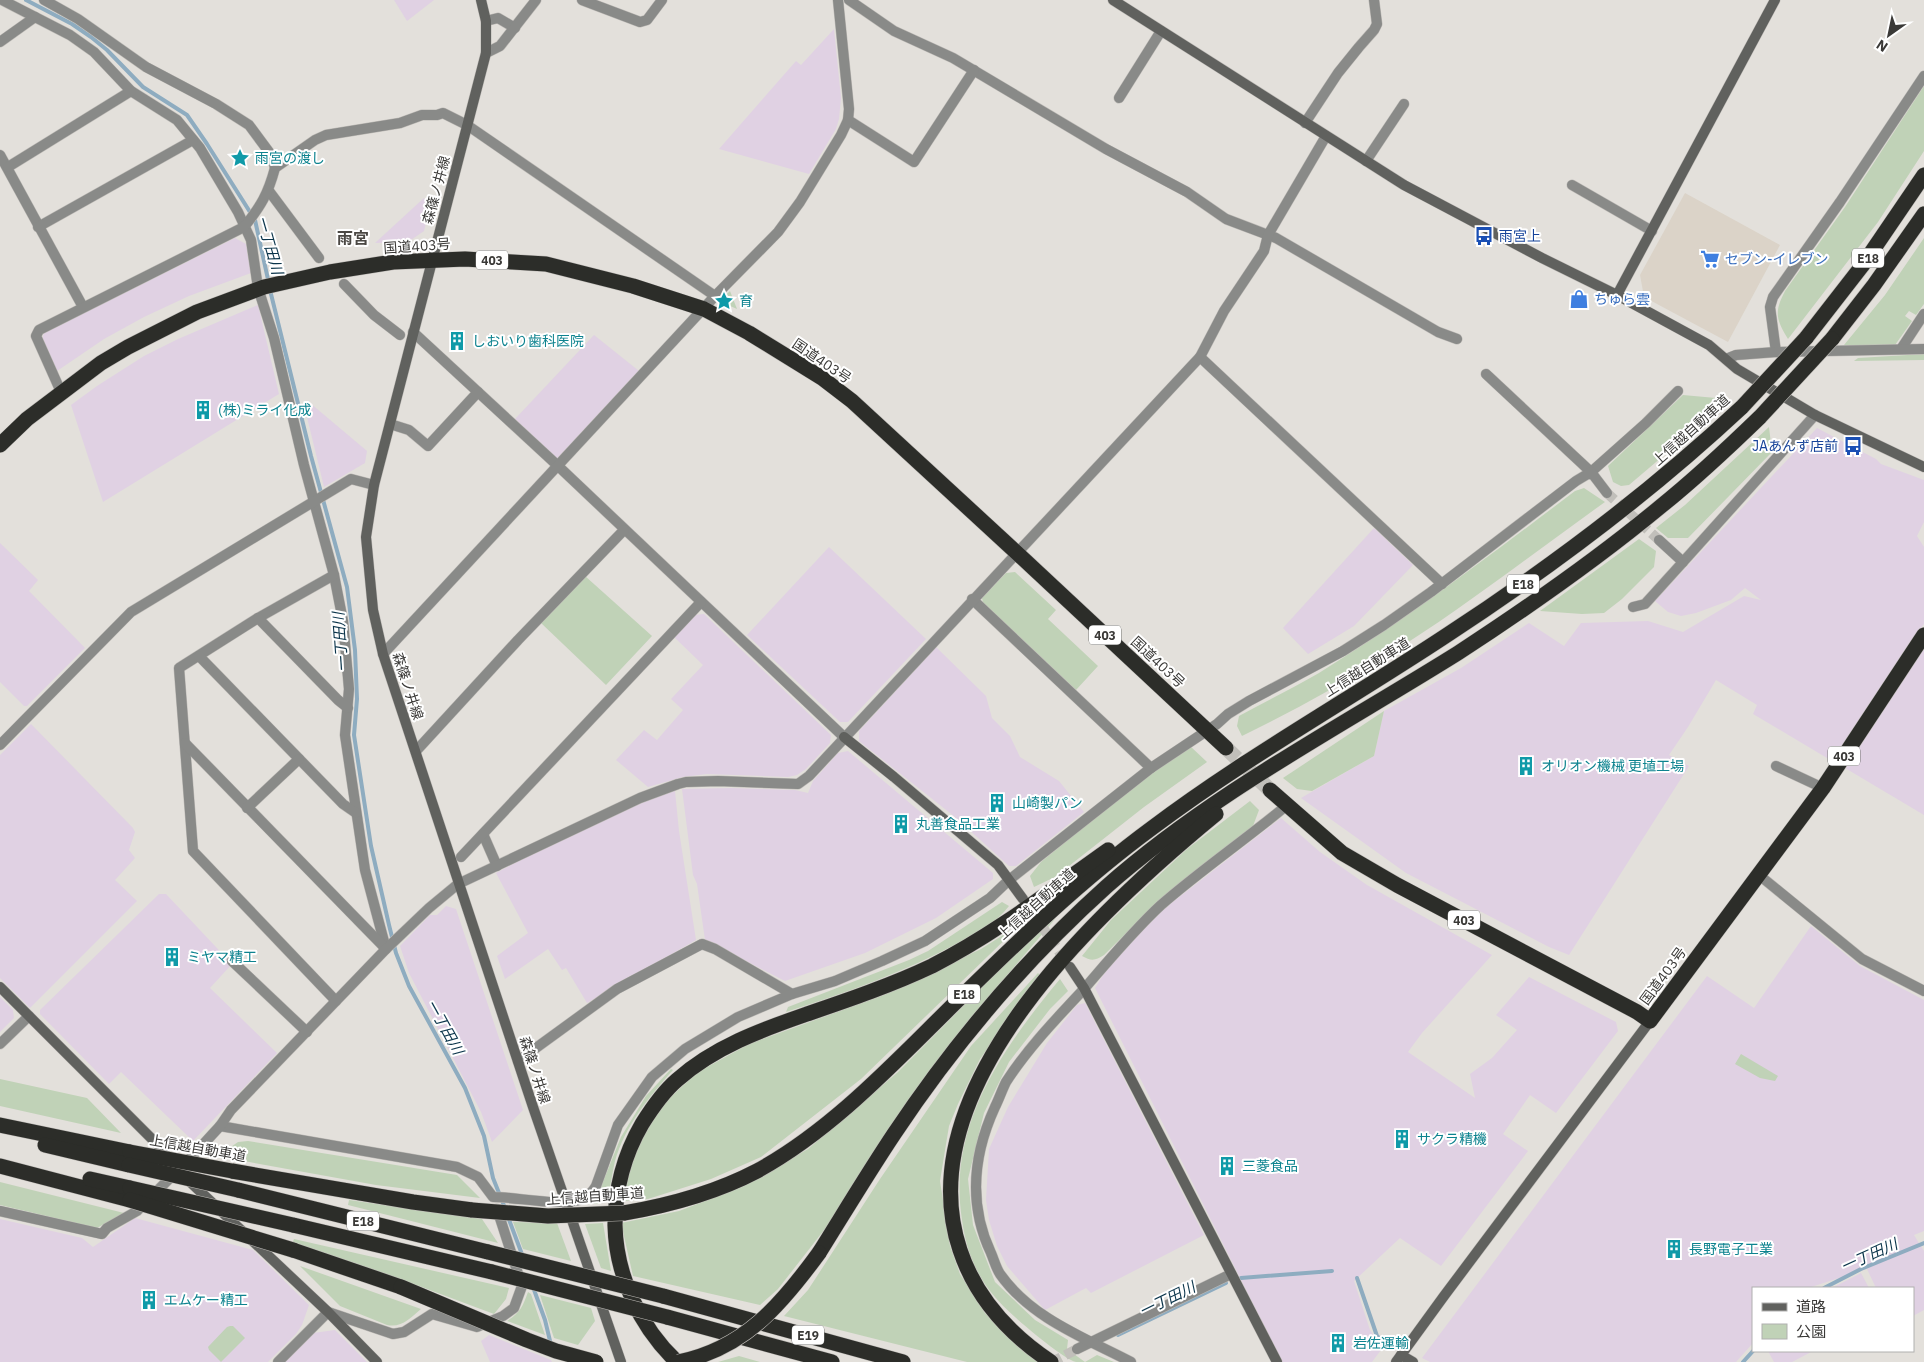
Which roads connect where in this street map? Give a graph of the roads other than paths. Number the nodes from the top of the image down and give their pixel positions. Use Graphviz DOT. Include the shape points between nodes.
graph roads {
  1 [pos="2,0"];
  2 [pos="44,0"];
  3 [pos="481,0"];
  4 [pos="536,0"];
  5 [pos="582,0"];
  6 [pos="662,0"];
  7 [pos="838,0"];
  8 [pos="849,0"];
  9 [pos="1113,0"];
  10 [pos="1374,0"];
  11 [pos="1775,0"];
  12 [pos="35,17"];
  13 [pos="486,21"];
  14 [pos="515,28"];
  15 [pos="1161,31"];
  16 [pos="0,42"];
  17 [pos="486,53"];
  18 [pos="974,70"];
  19 [pos="1924,76"];
  20 [pos="131,91"];
  21 [pos="1118,98"];
  22 [pos="1404,104"];
  23 [pos="848,120"];
  24 [pos="1305,123"];
  25 [pos="467,126"];
  26 [pos="1326,136"];
  27 [pos="193,140"];
  28 [pos="0,155"];
  29 [pos="1366,161"];
  30 [pos="8,168"];
  31 [pos="275,168"];
  32 [pos="1924,175"];
  33 [pos="1572,185"];
  34 [pos="269,191"];
  35 [pos="1924,214"];
  36 [pos="250,220"];
  37 [pos="38,227"];
  38 [pos="1652,230"];
  39 [pos="1268,235"];
  40 [pos="319,258"];
  41 [pos="432,259"];
  42 [pos="344,284"];
  43 [pos="266,287"];
  44 [pos="1616,295"];
  45 [pos="715,296"];
  46 [pos="83,307"];
  47 [pos="704,309"];
  48 [pos="1924,314"];
  49 [pos="413,332"];
  50 [pos="400,335"];
  51 [pos="1457,339"];
  52 [pos="1901,349"];
  53 [pos="1924,349"];
  54 [pos="1776,352"];
  55 [pos="1200,357"];
  56 [pos="1726,359"];
  57 [pos="1486,374"];
  58 [pos="1678,391"];
  59 [pos="61,392"];
  60 [pos="478,392"];
  61 [pos="1815,415"];
  62 [pos="390,424"];
  63 [pos="0,445"];
  64 [pos="557,466"];
  65 [pos="1924,467"];
  66 [pos="1591,472"];
  67 [pos="374,485"];
  68 [pos="1607,493"];
  69 [pos="316,501"];
  70 [pos="624,530"];
  71 [pos="1659,540"];
  72 [pos="1017,553"];
  73 [pos="1682,562"];
  74 [pos="334,575"];
  75 [pos="1442,584"];
  76 [pos="972,599"];
  77 [pos="702,602"];
  78 [pos="1634,607"];
  79 [pos="258,618"];
  80 [pos="1924,635"];
  81 [pos="383,654"];
  82 [pos="199,656"];
  83 [pos="348,708"];
  84 [pos="1207,731"];
  85 [pos="1328,732"];
  86 [pos="1286,736"];
  87 [pos="844,737"];
  88 [pos="185,743"];
  89 [pos="0,745"];
  90 [pos="1226,748"];
  91 [pos="416,752"];
  92 [pos="299,759"];
  93 [pos="1776,766"];
  94 [pos="1151,768"];
  95 [pos="1823,788"];
  96 [pos="1270,790"];
  97 [pos="1286,806"];
  98 [pos="247,808"];
  99 [pos="356,813"];
  100 [pos="483,834"];
  101 [pos="461,857"];
  102 [pos="497,866"];
  103 [pos="1759,875"];
  104 [pos="1010,880"];
  105 [pos="458,884"];
  106 [pos="1023,899"];
  107 [pos="390,946"];
  108 [pos="232,961"];
  109 [pos="1070,966"];
  110 [pos="0,987"];
  111 [pos="1084,988"];
  112 [pos="1924,991"];
  113 [pos="792,994"];
  114 [pos="336,1001"];
  115 [pos="29,1016"];
  116 [pos="1650,1021"];
  117 [pos="307,1032"];
  118 [pos="0,1044"];
  119 [pos="518,1061"];
  120 [pos="0,1126"];
  121 [pos="220,1126"];
  122 [pos="0,1134"];
  123 [pos="0,1158"];
  124 [pos="130,1158"];
  125 [pos="0,1166"];
  126 [pos="177,1171"];
  127 [pos="130,1194"];
  128 [pos="498,1197"];
  129 [pos="566,1202"];
  130 [pos="0,1211"];
  131 [pos="1232,1274"];
  132 [pos="714,1309"];
  133 [pos="328,1312"];
  134 [pos="667,1317"];
  135 [pos="705,1327"];
  136 [pos="1092,1342"];
  137 [pos="1077,1349"];
  138 [pos="871,1352"];
  139 [pos="1398,1359"];
  140 [pos="278,1362"];
  141 [pos="377,1362"];
  142 [pos="596,1362"];
  143 [pos="621,1362"];
  144 [pos="677,1362"];
  145 [pos="811,1362"];
  146 [pos="832,1362"];
  147 [pos="903,1362"];
  148 [pos="914,1362"];
  149 [pos="1050,1362"];
  150 [pos="1131,1362"];
  151 [pos="1277,1362"];
  152 [pos="1413,1362"];
  1 -- 12 [label="street"];
  2 -- 31 [label="street" via="78,19 146,67 249,125 272,156"];
  3 -- 13 [label="street, 森篠ノ井線"];
  4 -- 14 [label="street"];
  5 -- 6 [label="street" via="640,22 647,20"];
  7 -- 23 [label="street"];
  8 -- 18 [label="street" via="894,31"];
  9 -- 15 [label="street"];
  10 -- 24 [label="street" via="1377,24 1374,30 1358,46"];
  11 -- 38 [label="street"];
  12 -- 16 [label="street"];
  12 -- 20 [label="street" via="94,52"];
  13 -- 14 [label="street" via="498,18"];
  13 -- 17 [label="street, 森篠ノ井線"];
  14 -- 17 [label="street" via="500,46"];
  15 -- 21 [label="street"];
  15 -- 24 [label="street"];
  17 -- 25 [label="street, 森篠ノ井線"];
  18 -- 23 [label="street" via="914,162"];
  18 -- 39 [label="street" via="1106,149 1187,192 1226,220"];
  19 -- 54 [label="street" via="1773,297 1770,308"];
  20 -- 27 [label="street" via="177,120"];
  20 -- 30 [label="street"];
  22 -- 29 [label="street"];
  23 -- 45 [label="street" via="800,202 778,232"];
  24 -- 26 [label="street"];
  25 -- 31 [label="street" via="443,113 422,114 400,123 337,133 315,140"];
  25 -- 41 [label="street, 森篠ノ井線"];
  25 -- 45 [label="street"];
  26 -- 29 [label="street"];
  26 -- 39 [label="street"];
  27 -- 36 [label="street" via="238,212"];
  27 -- 37 [label="street"];
  28 -- 30 [label="street"];
  29 -- 44 [label="street" via="1404,185"];
  30 -- 37 [label="street"];
  31 -- 34 [label="street"];
  32 -- 86 [label="highway, 上信越自動車道 / E18, bridge" via="1862,266 1806,338 1699,448 1552,563 1442,638"];
  33 -- 38 [label="street"];
  34 -- 36 [label="street"];
  34 -- 40 [label="street"];
  35 -- 85 [label="highway, E18, bridge" via="1832,339 1760,417 1710,464 1562,582 1458,652"];
  36 -- 43 [label="street" via="251,240"];
  36 -- 46 [label="street"];
  37 -- 46 [label="street"];
  38 -- 44 [label="street"];
  39 -- 51 [label="street" via="1438,332"];
  39 -- 55 [label="street" via="1264,251 1224,310"];
  41 -- 43 [label="highway, 国道403号 / 403" via="330,272"];
  41 -- 47 [label="highway, 国道403号 / 403" via="546,264 633,286"];
  41 -- 49 [label="street, 森篠ノ井線"];
  42 -- 50 [label="street" via="374,315"];
  43 -- 59 [label="highway, 国道403号 / 403" via="216,304 150,335 101,363"];
  43 -- 69 [label="street" via="274,338 301,455"];
  44 -- 56 [label="street" via="1710,345"];
  45 -- 47 [label="street"];
  46 -- 59 [label="street" via="39,330 36,336"];
  47 -- 64 [label="street"];
  47 -- 72 [label="highway, 国道403号 / 403" via="788,356 852,401 875,433 967,519 1002,539"];
  48 -- 52 [label="street"];
  49 -- 60 [label="street"];
  49 -- 62 [label="street, 森篠ノ井線"];
  52 -- 53 [label="street"];
  52 -- 54 [label="street"];
  54 -- 56 [label="street" via="1736,355"];
  55 -- 72 [label="street"];
  55 -- 75 [label="street"];
  56 -- 61 [label="street" via="1737,369"];
  57 -- 66 [label="street"];
  58 -- 66 [label="street"];
  59 -- 63 [label="highway, 国道403号 / 403" via="27,418"];
  60 -- 62 [label="street" via="428,446 410,430"];
  60 -- 64 [label="street"];
  61 -- 65 [label="street"];
  61 -- 73 [label="street"];
  62 -- 67 [label="street, 森篠ノ井線"];
  64 -- 70 [label="street"];
  64 -- 81 [label="street"];
  66 -- 68 [label="street"];
  66 -- 75 [label="street"];
  67 -- 69 [label="street" via="351,479"];
  67 -- 81 [label="street, 森篠ノ井線" via="366,537 373,610"];
  69 -- 74 [label="street"];
  69 -- 89 [label="street" via="131,612"];
  70 -- 77 [label="street"];
  70 -- 91 [label="street"];
  71 -- 73 [label="street"];
  72 -- 76 [label="street"];
  72 -- 84 [label="highway, 国道403号 / 403"];
  73 -- 78 [label="street" via="1645,604"];
  74 -- 79 [label="street"];
  74 -- 83 [label="street" via="343,621"];
  75 -- 84 [label="street" via="1343,651 1249,701"];
  76 -- 87 [label="street"];
  76 -- 94 [label="street"];
  77 -- 87 [label="street"];
  77 -- 100 [label="street"];
  79 -- 82 [label="street"];
  79 -- 83 [label="street"];
  80 -- 95 [label="highway, 国道403号 / 403"];
  81 -- 91 [label="street, 森篠ノ井線"];
  82 -- 88 [label="street" via="179,668"];
  82 -- 92 [label="street"];
  83 -- 99 [label="street" via="345,735"];
  84 -- 90 [label="highway, 国道403号 / 403"];
  84 -- 94 [label="street"];
  85 -- 144 [label="highway, E18, bridge" via="1176,831 1064,926 976,1024 931,1082 819,1253 766,1318 720,1348"];
  85 -- 149 [label="highway" via="1216,814 1104,914 1046,978 1003,1039 971,1098 954,1156 950,1184 956,1238 977,1289 994,1313"];
  86 -- 124 [label="highway, 上信越自動車道 / E18, bridge" via="1150,829 1098,870 1019,940 890,1067 820,1128 787,1152 726,1186 662,1206 624,1213 548,1216 472,1210"];
  86 -- 144 [label="highway" via="1221,773 971,945 886,985 746,1037 700,1062 676,1080 660,1098 634,1139 625,1160 615,1208 618,1254 632,1297 642,1319"];
  87 -- 102 [label="street" via="798,784 718,781 678,784 632,801"];
  87 -- 104 [label="street" via="990,859"];
  88 -- 98 [label="street"];
  88 -- 114 [label="street" via="193,851"];
  91 -- 105 [label="street, 森篠ノ井線"];
  92 -- 98 [label="street"];
  92 -- 99 [label="street"];
  93 -- 95 [label="street"];
  94 -- 104 [label="street"];
  95 -- 103 [label="highway, 国道403号 / 403"];
  96 -- 97 [label="highway, 国道403号 / 403"];
  97 -- 111 [label="street" via="1161,906 1104,963"];
  97 -- 116 [label="highway, 国道403号 / 403" via="1342,853 1396,885"];
  98 -- 107 [label="street"];
  99 -- 107 [label="street" via="365,870"];
  100 -- 101 [label="street"];
  100 -- 102 [label="street"];
  102 -- 105 [label="street"];
  103 -- 112 [label="street" via="1862,959"];
  103 -- 116 [label="highway, 国道403号 / 403"];
  104 -- 106 [label="street"];
  104 -- 113 [label="street" via="990,898 925,942 835,981"];
  105 -- 107 [label="street"];
  105 -- 119 [label="street, 森篠ノ井線"];
  107 -- 114 [label="street"];
  108 -- 117 [label="street"];
  109 -- 111 [label="street"];
  110 -- 115 [label="street"];
  111 -- 131 [label="street"];
  111 -- 136 [label="street" via="1046,1028 1006,1083 989,1121 975,1179 982,1234 1000,1273 1044,1317"];
  113 -- 119 [label="street" via="702,944 617,989"];
  113 -- 129 [label="street" via="713,1031 652,1077 618,1125 591,1194"];
  114 -- 117 [label="street"];
  115 -- 118 [label="street"];
  115 -- 126 [label="street" via="158,1145"];
  116 -- 139 [label="street"];
  117 -- 121 [label="street" via="231,1110"];
  119 -- 129 [label="street, 森篠ノ井線"];
  120 -- 124 [label="highway, 上信越自動車道 / E18"];
  121 -- 126 [label="street"];
  121 -- 128 [label="street" via="457,1167 478,1177"];
  122 -- 124 [label="highway, 上信越自動車道 / E18"];
  123 -- 127 [label="highway, E18"];
  124 -- 132 [label="highway, 上信越自動車道 / E18, bridge" via="238,1190"];
  125 -- 127 [label="highway, E18"];
  126 -- 130 [label="street" via="137,1210 102,1234"];
  126 -- 133 [label="street"];
  127 -- 134 [label="highway, E18, bridge" via="293,1225"];
  127 -- 142 [label="highway, E18, bridge" via="401,1287 556,1351"];
  128 -- 129 [label="street"];
  128 -- 133 [label="street" via="522,1286 514,1308 503,1316 478,1327 432,1314 404,1332 392,1334"];
  129 -- 143 [label="street, 森篠ノ井線"];
  131 -- 136 [label="street"];
  131 -- 151 [label="street"];
  132 -- 138 [label="highway, E19"];
  133 -- 140 [label="street"];
  133 -- 141 [label="street"];
  134 -- 135 [label="highway, E18"];
  134 -- 145 [label="highway"];
  135 -- 146 [label="highway, E19"];
  136 -- 137 [label="street"];
  136 -- 150 [label="street"];
  138 -- 147 [label="highway, E19"];
  138 -- 148 [label="highway"];
  139 -- 152 [label="street"];
}
